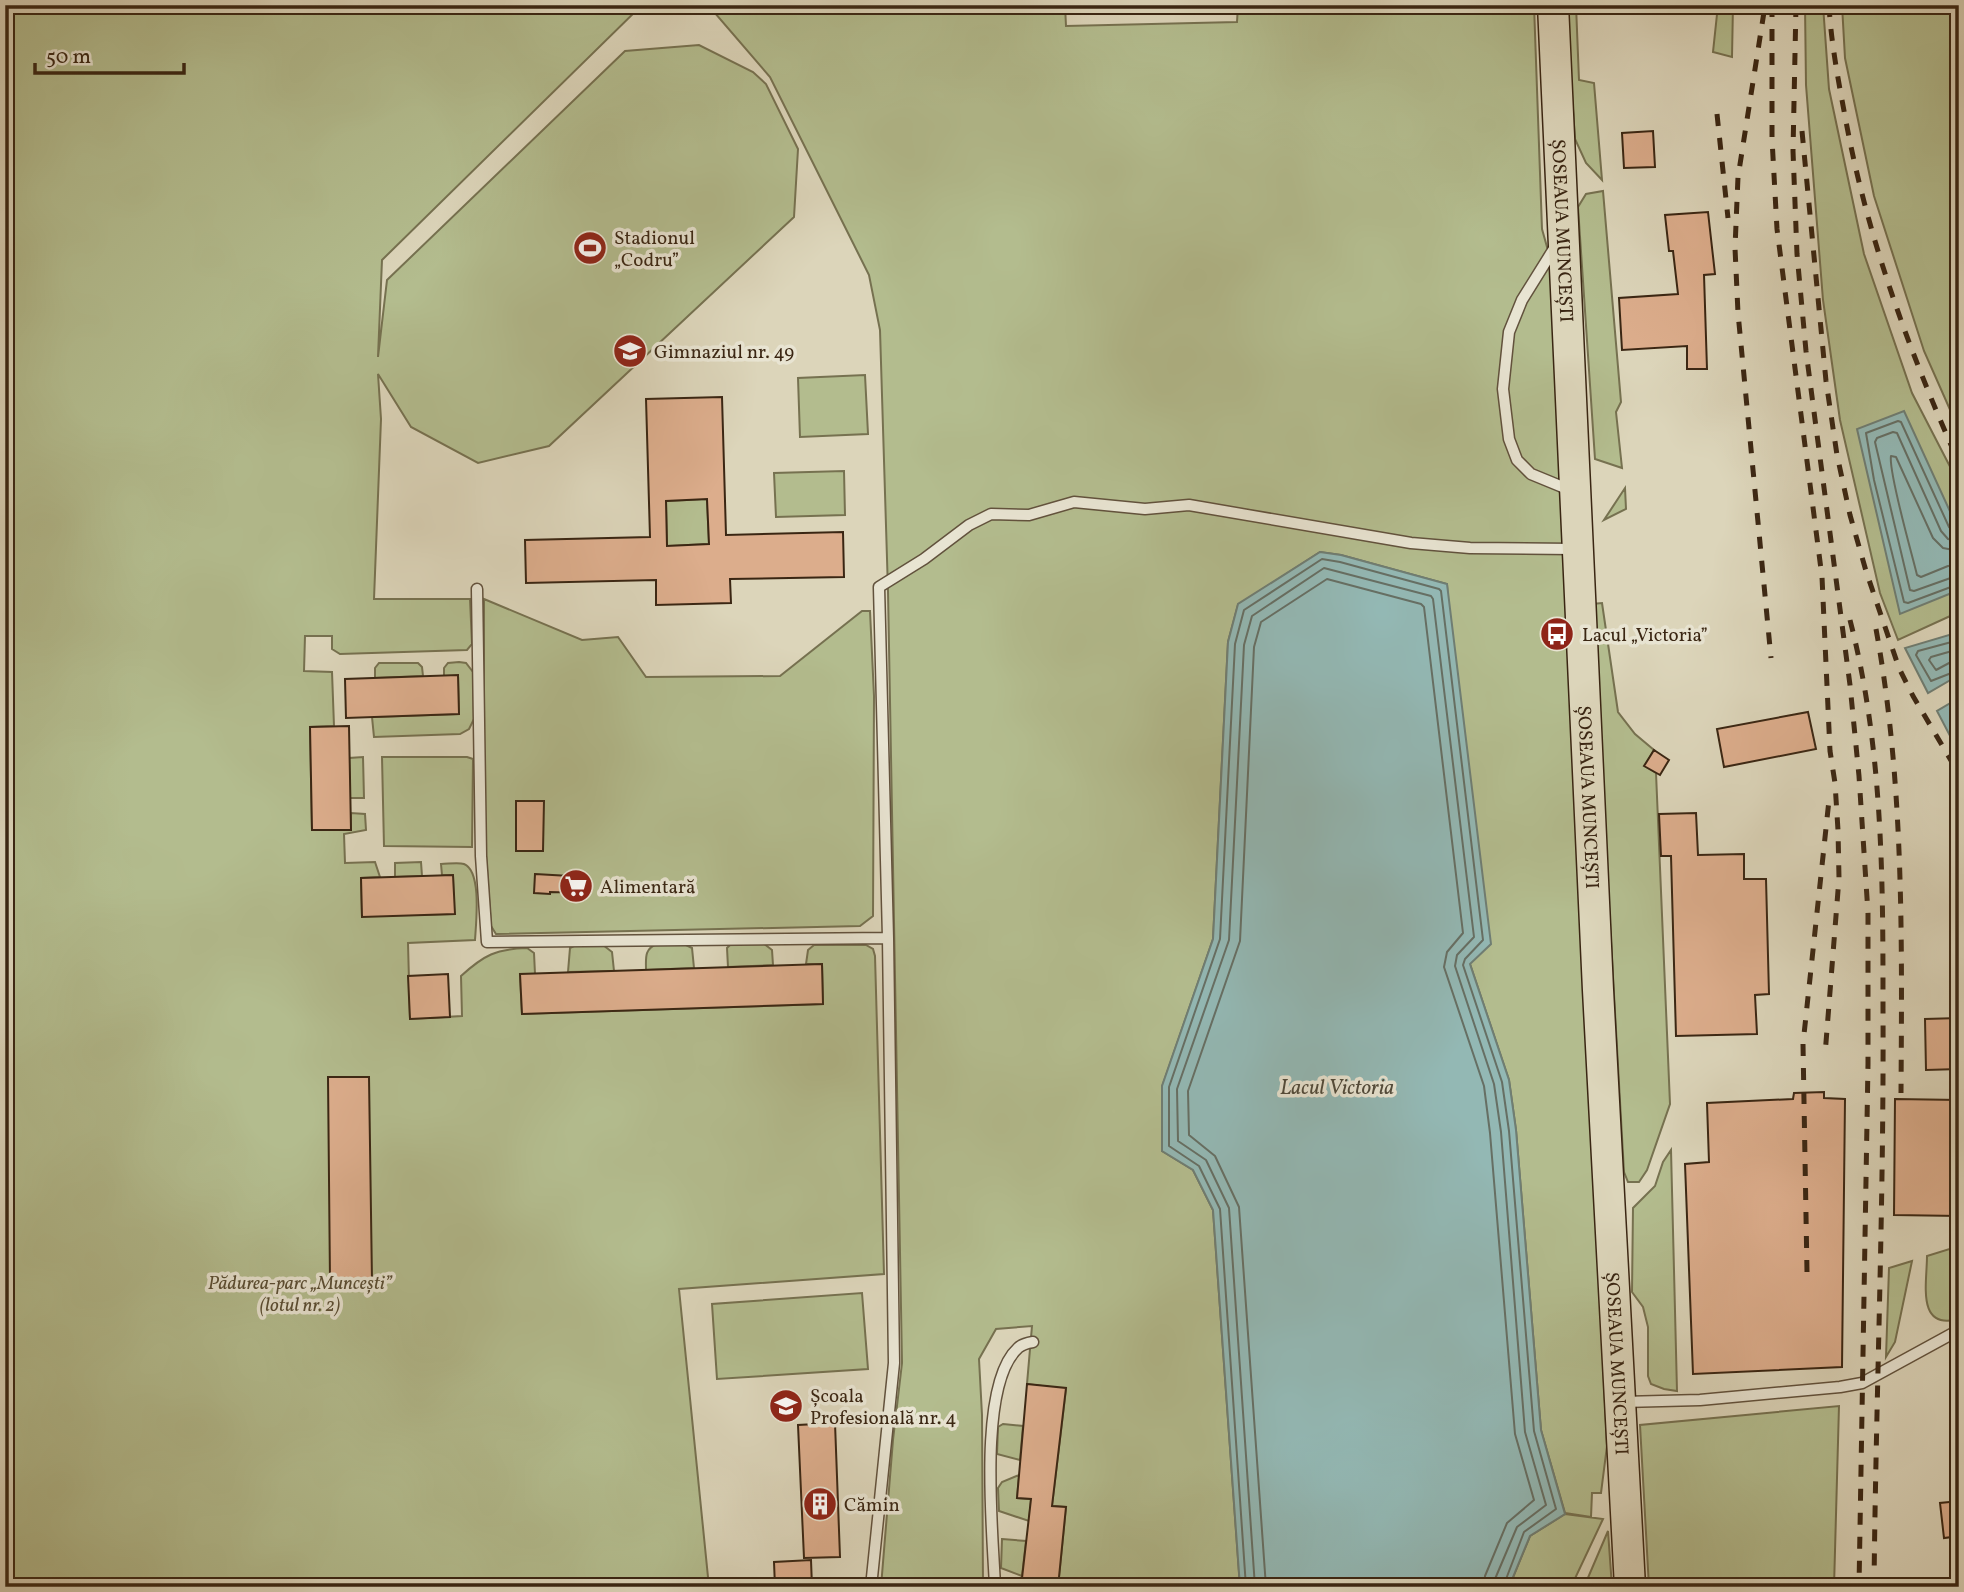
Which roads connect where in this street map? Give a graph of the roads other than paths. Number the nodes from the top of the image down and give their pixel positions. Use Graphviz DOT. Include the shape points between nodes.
graph roads {
  1 [pos="1553,5"];
  2 [pos="1563,235"];
  3 [pos="1575,492"];
  4 [pos="1577,549"];
  5 [pos="477,589"];
  6 [pos="888,938"];
  7 [pos="1959,1330"];
  8 [pos="1033,1342"];
  9 [pos="1619,1402"];
  10 [pos="871,1587"];
  11 [pos="995,1587"];
  12 [pos="1630,1587"];
  1 -- 2 [label="main road, ȘOSEAUA MUNCEȘTI"];
  2 -- 3 [label="main road, ȘOSEAUA MUNCEȘTI"];
  2 -- 3 [label="lane" via="1522,300 1509,332 1503,389 1509,439 1517,460 1531,474"];
  3 -- 4 [label="main road, ȘOSEAUA MUNCEȘTI"];
  4 -- 6 [label="lane" via="1411,544 1189,505 1145,509 1074,502 1028,515 991,514 969,525 878,587"];
  4 -- 9 [label="main road, ȘOSEAUA MUNCEȘTI"];
  5 -- 6 [label="lane" via="487,942"];
  6 -- 10 [label="lane" via="894,1363"];
  7 -- 9 [label="lane" via="1862,1383 1700,1400"];
  8 -- 11 [label="lane" via="1020,1345 1010,1356 991,1433"];
  9 -- 12 [label="main road, ȘOSEAUA MUNCEȘTI"];
}
